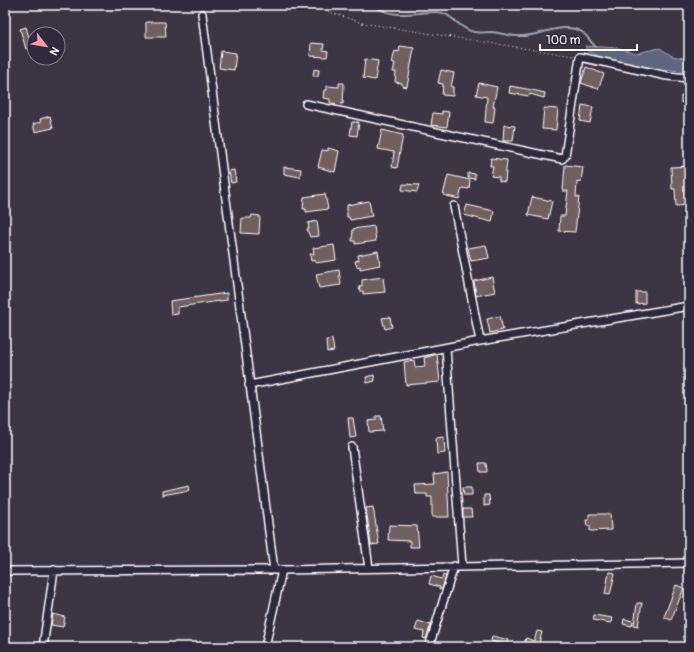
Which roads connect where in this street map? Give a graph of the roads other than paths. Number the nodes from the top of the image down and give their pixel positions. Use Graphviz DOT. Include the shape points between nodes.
graph roads {
  1 [pos="202,14"];
  2 [pos="689,78"];
  3 [pos="306,104"];
  4 [pos="454,206"];
  5 [pos="689,306"];
  6 [pos="480,341"];
  7 [pos="446,348"];
  8 [pos="249,385"];
  9 [pos="352,446"];
  10 [pos="689,563"];
  11 [pos="454,566"];
  12 [pos="462,566"];
  13 [pos="369,568"];
  14 [pos="54,570"];
  15 [pos="274,570"];
  16 [pos="282,570"];
  17 [pos="5,571"];
  18 [pos="43,647"];
  19 [pos="265,647"];
  20 [pos="430,647"];
  1 -- 8 [label="street"];
  2 -- 3 [label="street" via="668,76 580,57 565,156 562,158"];
  4 -- 6 [label="street"];
  5 -- 6 [label="street"];
  6 -- 7 [label="street"];
  7 -- 8 [label="street"];
  7 -- 12 [label="street"];
  8 -- 15 [label="street"];
  9 -- 13 [label="street"];
  10 -- 12 [label="street"];
  11 -- 12 [label="street"];
  11 -- 13 [label="street"];
  11 -- 20 [label="street"];
  13 -- 16 [label="street"];
  14 -- 15 [label="street"];
  14 -- 17 [label="street"];
  14 -- 18 [label="street"];
  15 -- 16 [label="street"];
  16 -- 19 [label="street"];
}
